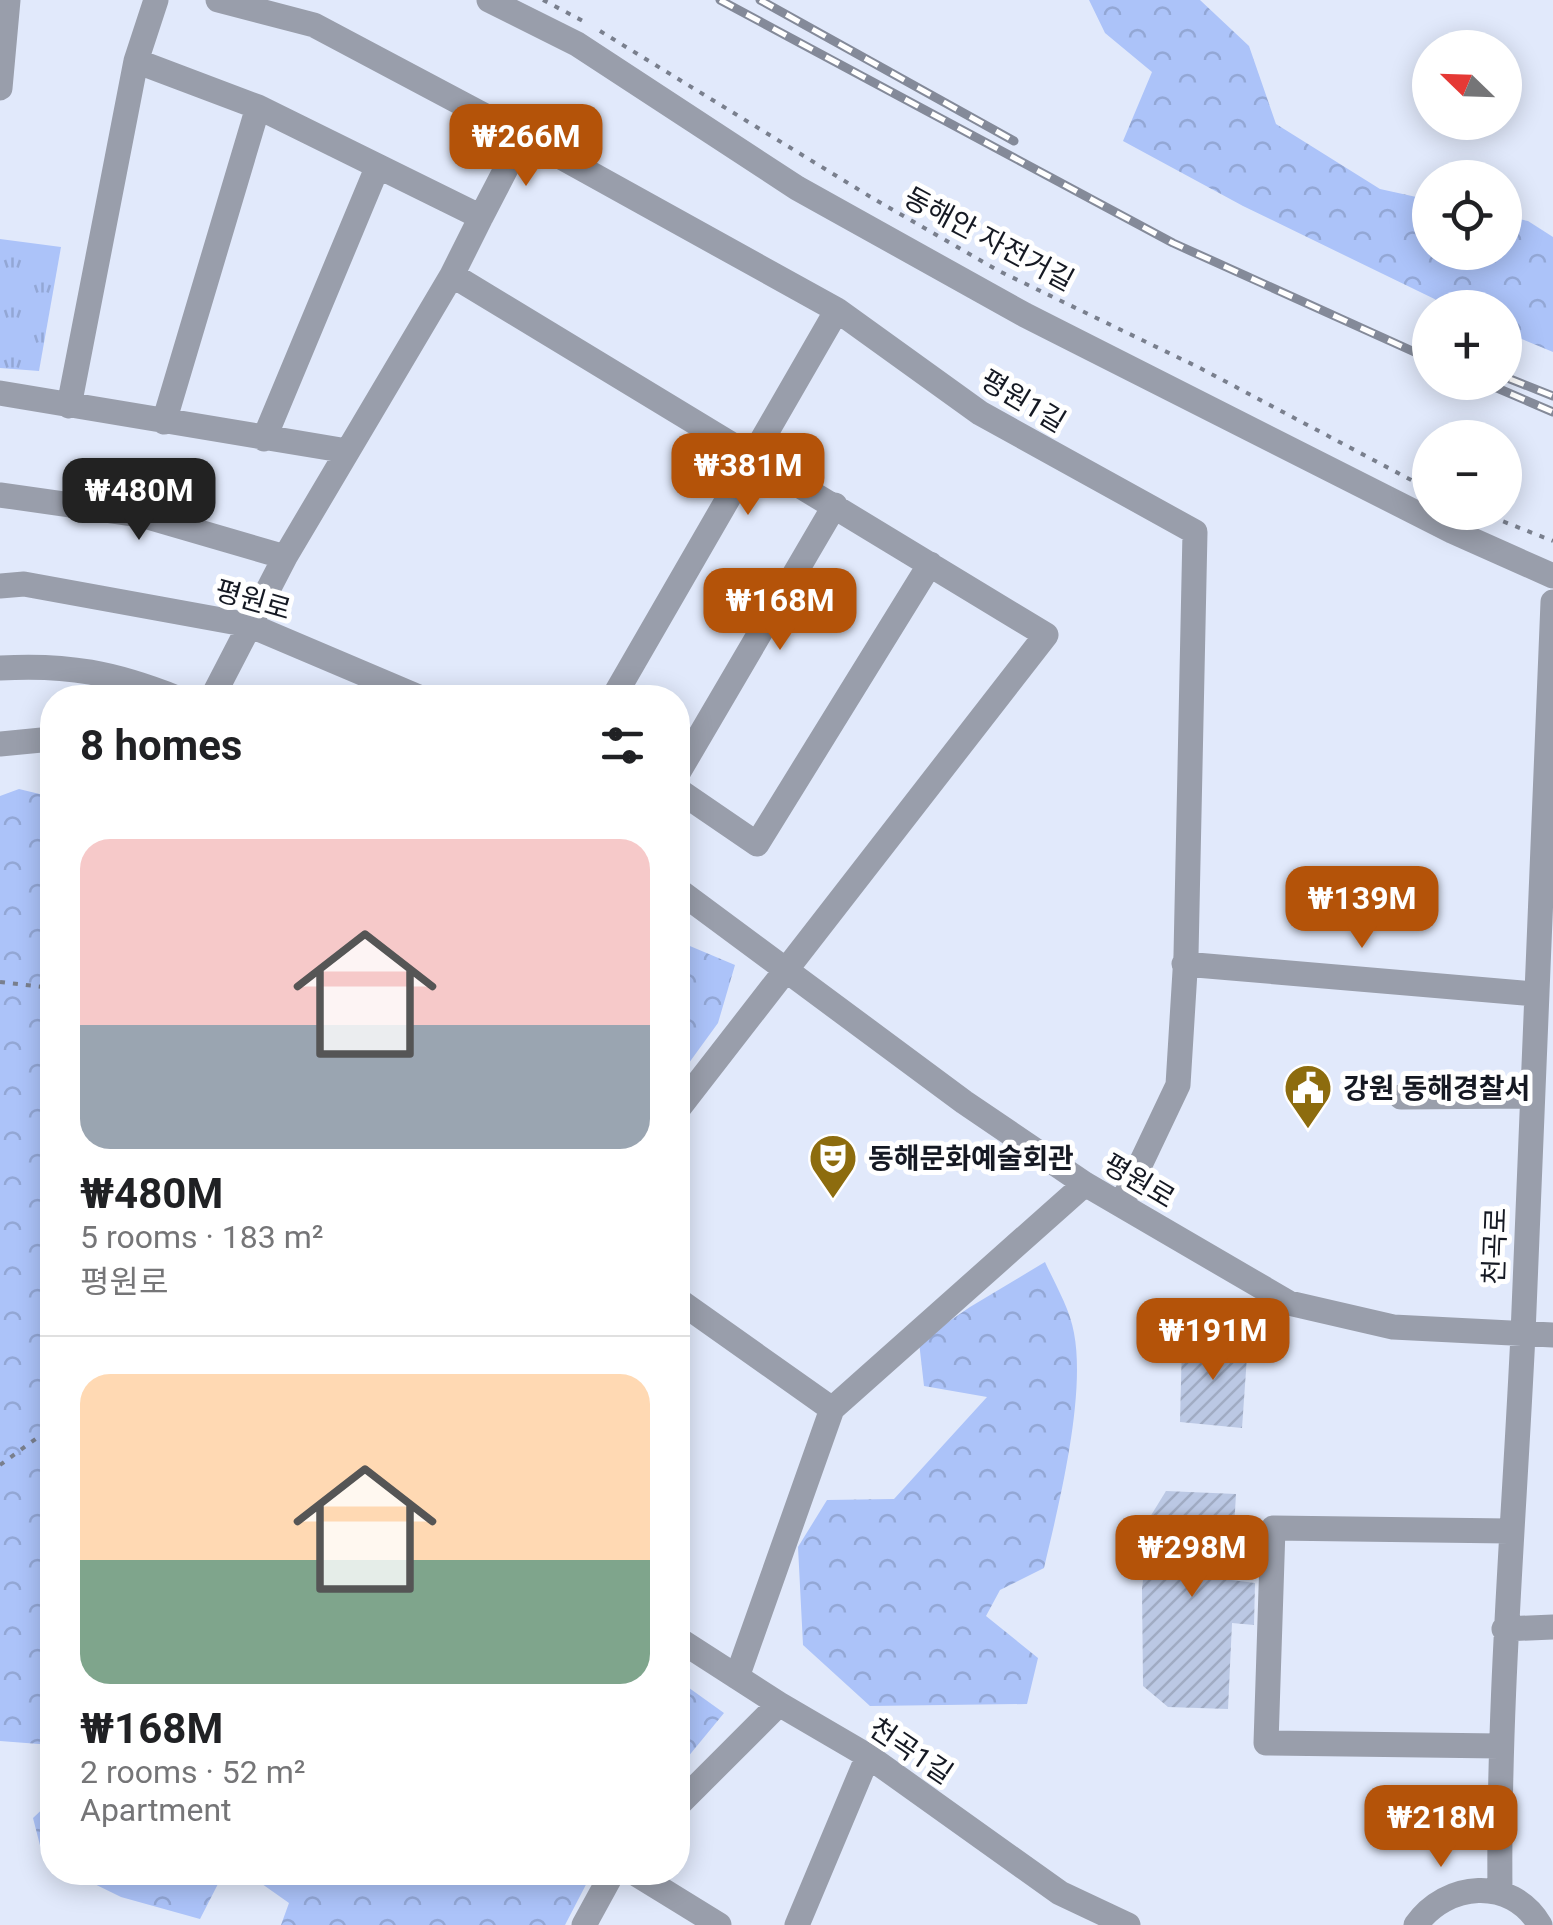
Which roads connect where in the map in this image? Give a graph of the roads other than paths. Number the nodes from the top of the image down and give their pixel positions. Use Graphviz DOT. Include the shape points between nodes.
graph roads {
  1 [pos="8,0"];
  2 [pos="156,0"];
  3 [pos="218,0"];
  4 [pos="489,0"];
  5 [pos="136,61"];
  6 [pos="1,75"];
  7 [pos="0,88"];
  8 [pos="258,107"];
  9 [pos="523,136"];
  10 [pos="377,168"];
  11 [pos="480,217"];
  12 [pos="452,275"];
  13 [pos="836,310"];
  14 [pos="0,393"];
  15 [pos="70,406"];
  16 [pos="164,422"];
  17 [pos="264,440"];
  18 [pos="346,451"];
  19 [pos="753,455"];
  20 [pos="0,495"];
  21 [pos="835,505"];
  22 [pos="286,558"];
  23 [pos="930,564"];
  24 [pos="1553,576"];
  25 [pos="0,586"];
  26 [pos="1553,602"];
  27 [pos="249,625"];
  28 [pos="0,668"];
  29 [pos="144,685"];
  30 [pos="219,685"];
  31 [pos="390,685"];
  32 [pos="620,685"];
  33 [pos="40,741"];
  34 [pos="0,744"];
  35 [pos="690,753"];
  36 [pos="690,798"];
  37 [pos="1549,799"];
  38 [pos="690,899"];
  39 [pos="1545,945"];
  40 [pos="1184,964"];
  41 [pos="784,969"];
  42 [pos="1536,994"];
  43 [pos="690,1093"];
  44 [pos="1531,1096"];
  45 [pos="1401,1097"];
  46 [pos="1085,1184"];
  47 [pos="1121,1205"];
  48 [pos="690,1308"];
  49 [pos="1522,1333"];
  50 [pos="1553,1335"];
  51 [pos="832,1409"];
  52 [pos="1509,1531"];
  53 [pos="1553,1626"];
  54 [pos="1504,1628"];
  55 [pos="690,1648"];
  56 [pos="737,1677"];
  57 [pos="779,1704"];
  58 [pos="1499,1746"];
  59 [pos="868,1756"];
  60 [pos="690,1793"];
  61 [pos="606,1885"];
  62 [pos="654,1885"];
  63 [pos="1500,1892"];
  64 [pos="584,1925"];
  65 [pos="719,1925"];
  66 [pos="798,1925"];
  67 [pos="1128,1925"];
  68 [pos="1416,1925"];
  69 [pos="1540,1925"];
  1 -- 6 [label="street"];
  2 -- 5 [label="street"];
  3 -- 9 [label="street, 평원1길" via="314,26"];
  4 -- 24 [label="street" via="577,44 798,188 1008,306 1452,532"];
  5 -- 8 [label="street"];
  5 -- 15 [label="street"];
  6 -- 7 [label="street"];
  8 -- 10 [label="street"];
  8 -- 16 [label="street"];
  9 -- 11 [label="street"];
  9 -- 13 [label="street, 평원1길"];
  10 -- 11 [label="street"];
  10 -- 17 [label="street"];
  11 -- 12 [label="street"];
  12 -- 18 [label="street"];
  12 -- 19 [label="street"];
  13 -- 19 [label="street"];
  13 -- 40 [label="street, 평원1길" via="980,413 1195,532"];
  14 -- 15 [label="street"];
  15 -- 16 [label="street"];
  16 -- 17 [label="street"];
  17 -- 18 [label="street"];
  18 -- 22 [label="street"];
  19 -- 21 [label="street"];
  19 -- 32 [label="street"];
  20 -- 22 [label="street" via="140,515"];
  21 -- 23 [label="street"];
  21 -- 35 [label="street"];
  22 -- 27 [label="street"];
  23 -- 36 [label="street" via="758,844"];
  23 -- 41 [label="street" via="1046,635"];
  25 -- 27 [label="street, 평원로" via="24,584"];
  26 -- 37 [label="street, 천곡로"];
  27 -- 30 [label="street"];
  27 -- 31 [label="street, 평원로"];
  28 -- 29 [label="street" via="42,666"];
  33 -- 34 [label="street"];
  37 -- 39 [label="street, 천곡로"];
  38 -- 41 [label="street, 평원로"];
  39 -- 42 [label="street, 천곡로"];
  40 -- 42 [label="street"];
  40 -- 47 [label="street, 평원1길" via="1178,1085"];
  41 -- 43 [label="street"];
  41 -- 46 [label="street, 평원로"];
  42 -- 44 [label="street, 천곡로"];
  44 -- 45 [label="street"];
  44 -- 49 [label="street, 천곡로"];
  46 -- 47 [label="street, 평원로"];
  46 -- 51 [label="street"];
  47 -- 49 [label="street, 평원로" via="1289,1304 1394,1327"];
  48 -- 51 [label="street"];
  49 -- 50 [label="street, 평원로"];
  49 -- 52 [label="street, 천곡로"];
  51 -- 56 [label="street"];
  52 -- 54 [label="street, 천곡로"];
  52 -- 58 [label="street" via="1273,1528 1266,1742"];
  53 -- 54 [label="street"];
  54 -- 58 [label="street, 천곡로"];
  55 -- 56 [label="street, 천곡1길"];
  56 -- 57 [label="street, 천곡1길"];
  57 -- 59 [label="street, 천곡1길"];
  57 -- 60 [label="street"];
  58 -- 63 [label="street, 천곡로"];
  59 -- 66 [label="street"];
  59 -- 67 [label="street, 천곡1길" via="1060,1893"];
  61 -- 64 [label="street"];
  62 -- 65 [label="street"];
  63 -- 68 [label="street" via="1474,1889 1443,1898"];
  63 -- 69 [label="street"];
}
